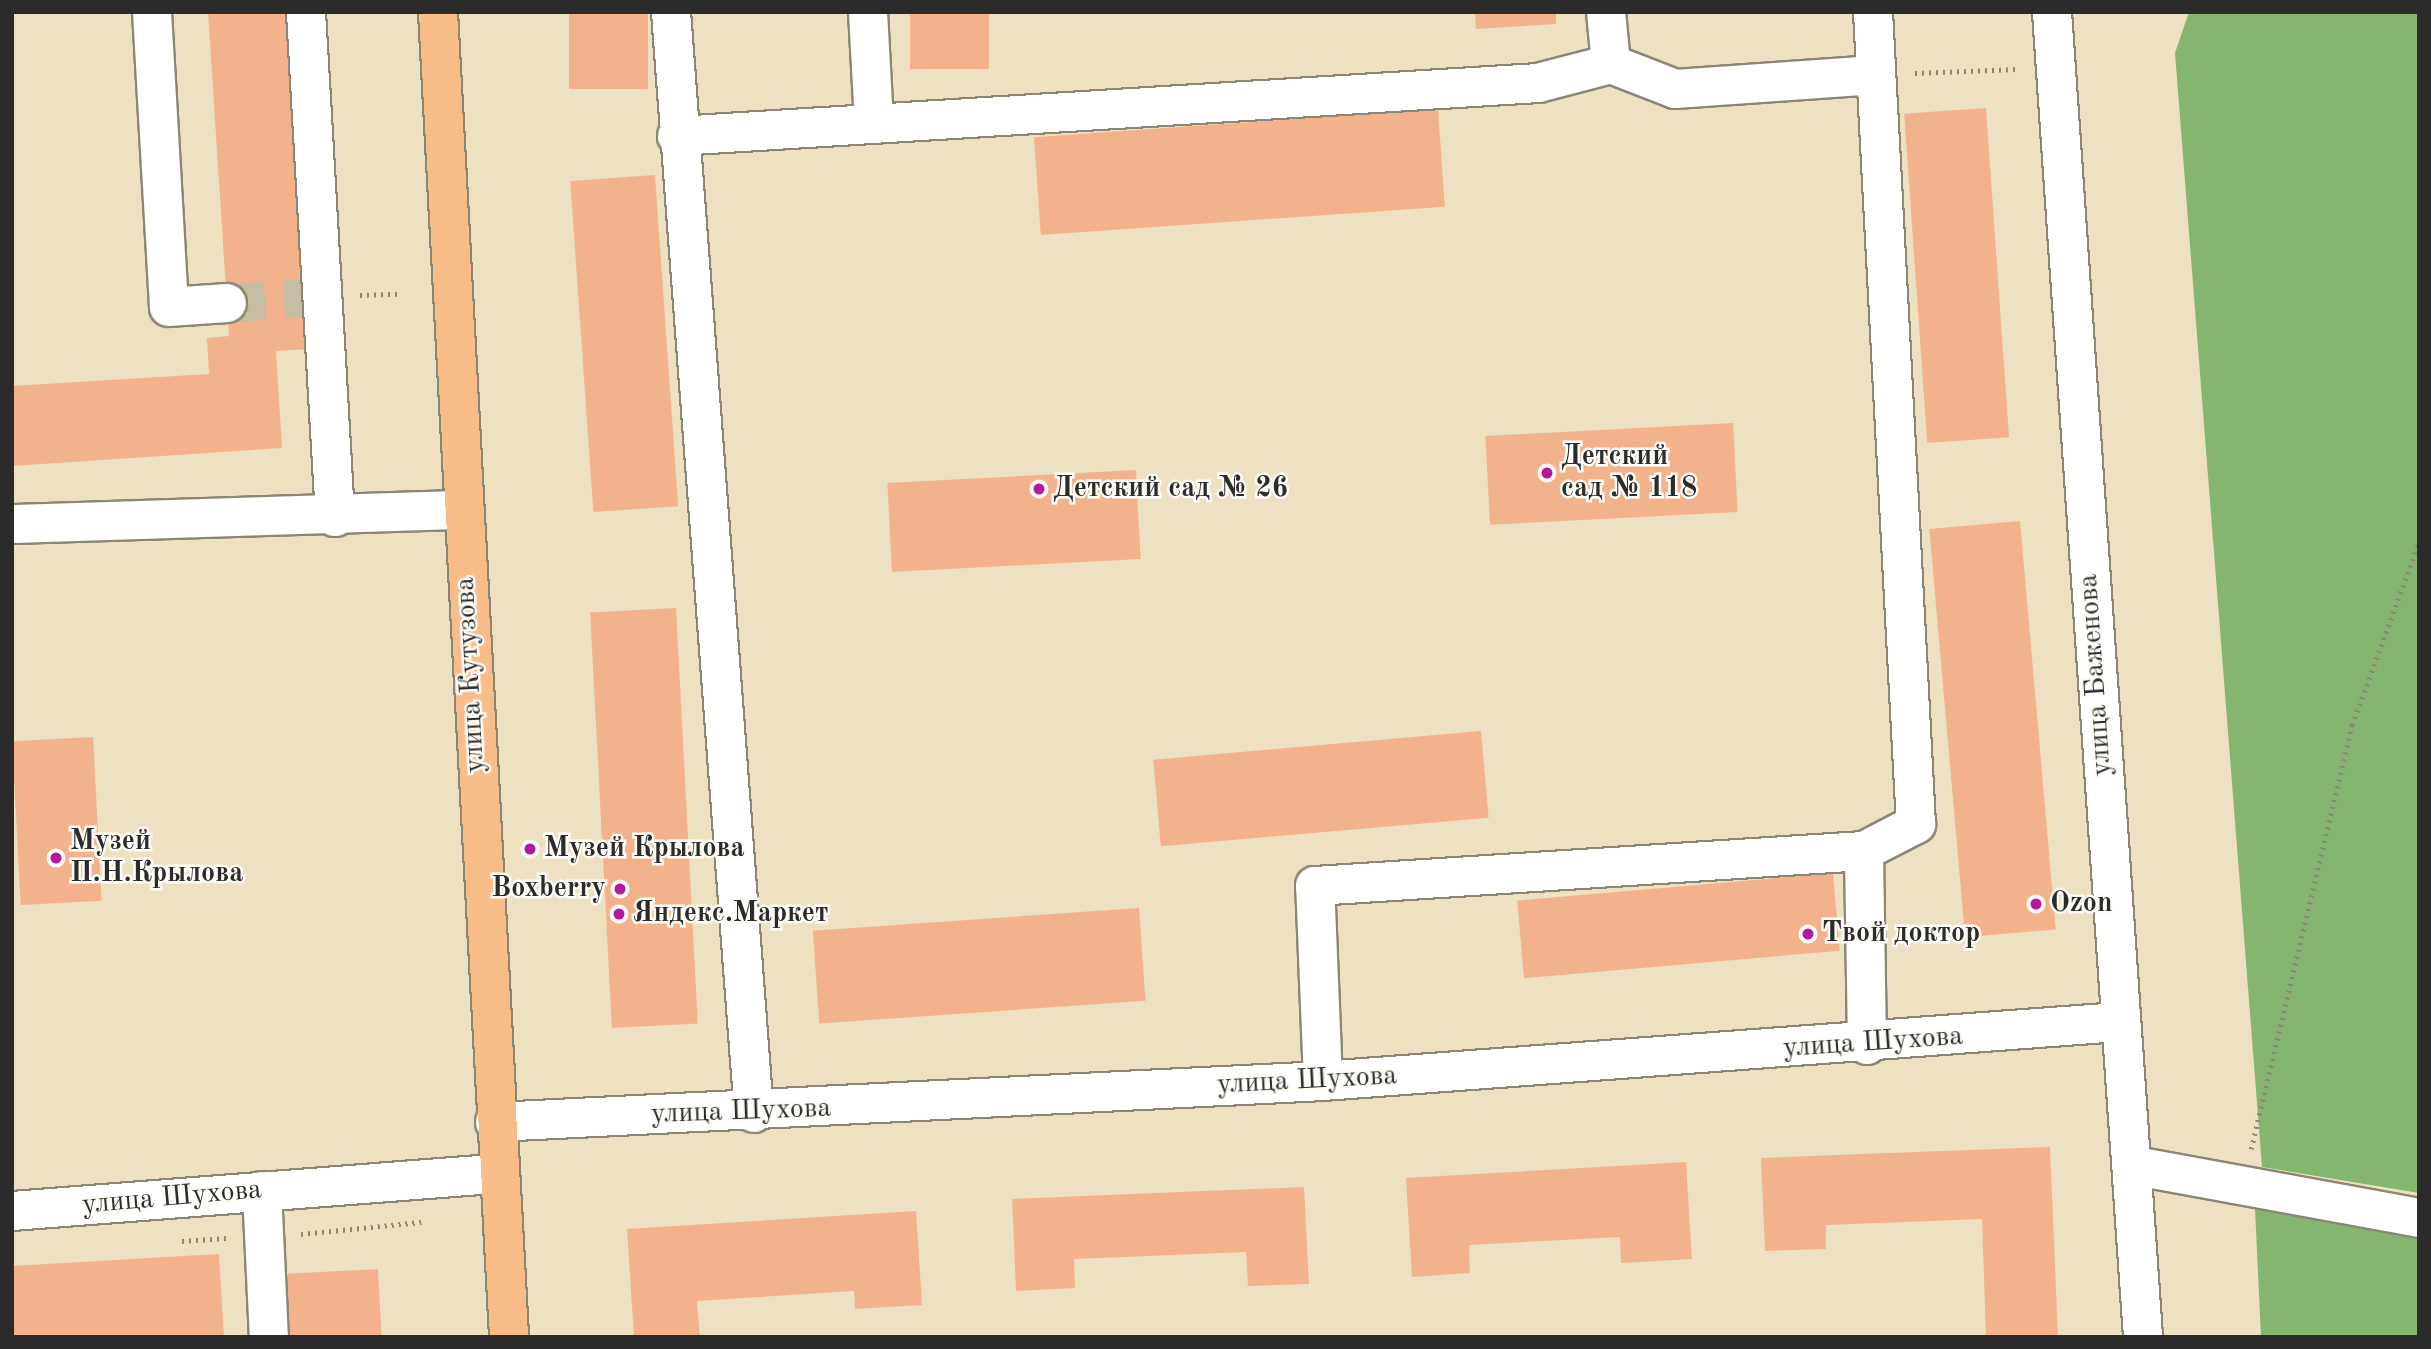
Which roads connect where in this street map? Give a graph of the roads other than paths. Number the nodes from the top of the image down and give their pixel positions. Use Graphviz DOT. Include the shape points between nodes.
graph roads {
  1 [pos="152,12"];
  2 [pos="306,12"];
  3 [pos="438,12"];
  4 [pos="671,12"];
  5 [pos="868,12"];
  6 [pos="1606,12"];
  7 [pos="1873,12"];
  8 [pos="2052,12"];
  9 [pos="1611,64"];
  10 [pos="1876,75"];
  11 [pos="874,124"];
  12 [pos="677,136"];
  13 [pos="227,303"];
  14 [pos="462,510"];
  15 [pos="335,517"];
  16 [pos="12,524"];
  17 [pos="1864,851"];
  18 [pos="2118,1022"];
  19 [pos="1867,1045"];
  20 [pos="1323,1081"];
  21 [pos="754,1113"];
  22 [pos="495,1122"];
  23 [pos="2136,1166"];
  24 [pos="498,1174"];
  25 [pos="262,1191"];
  26 [pos="12,1211"];
  27 [pos="2419,1218"];
  28 [pos="269,1337"];
  29 [pos="509,1337"];
  30 [pos="2143,1337"];
  1 -- 13 [label="street" via="169,307"];
  2 -- 15 [label="street" via="315,297"];
  3 -- 14 [label="main road, улица Кутузова"];
  4 -- 12 [label="street"];
  5 -- 11 [label="street"];
  6 -- 9 [label="street"];
  7 -- 10 [label="street"];
  8 -- 18 [label="street, улица Баженова"];
  9 -- 10 [label="street" via="1675,89"];
  9 -- 11 [label="street" via="1538,83"];
  10 -- 17 [label="street" via="1916,824"];
  11 -- 12 [label="street"];
  12 -- 21 [label="street"];
  14 -- 15 [label="street"];
  14 -- 22 [label="main road, улица Кутузова"];
  15 -- 16 [label="street"];
  17 -- 19 [label="street"];
  17 -- 20 [label="street" via="1315,886"];
  18 -- 19 [label="street, улица Шухова"];
  18 -- 23 [label="street, улица Баженова"];
  19 -- 20 [label="street, улица Шухова"];
  20 -- 21 [label="street, улица Шухова"];
  21 -- 22 [label="street, улица Шухова"];
  22 -- 24 [label="main road, улица Кутузова"];
  23 -- 27 [label="street" via="2241,1190"];
  23 -- 30 [label="street, улица Баженова"];
  24 -- 25 [label="street, улица Шухова"];
  24 -- 29 [label="main road, улица Кутузова"];
  25 -- 26 [label="street, улица Шухова"];
  25 -- 28 [label="street"];
}
